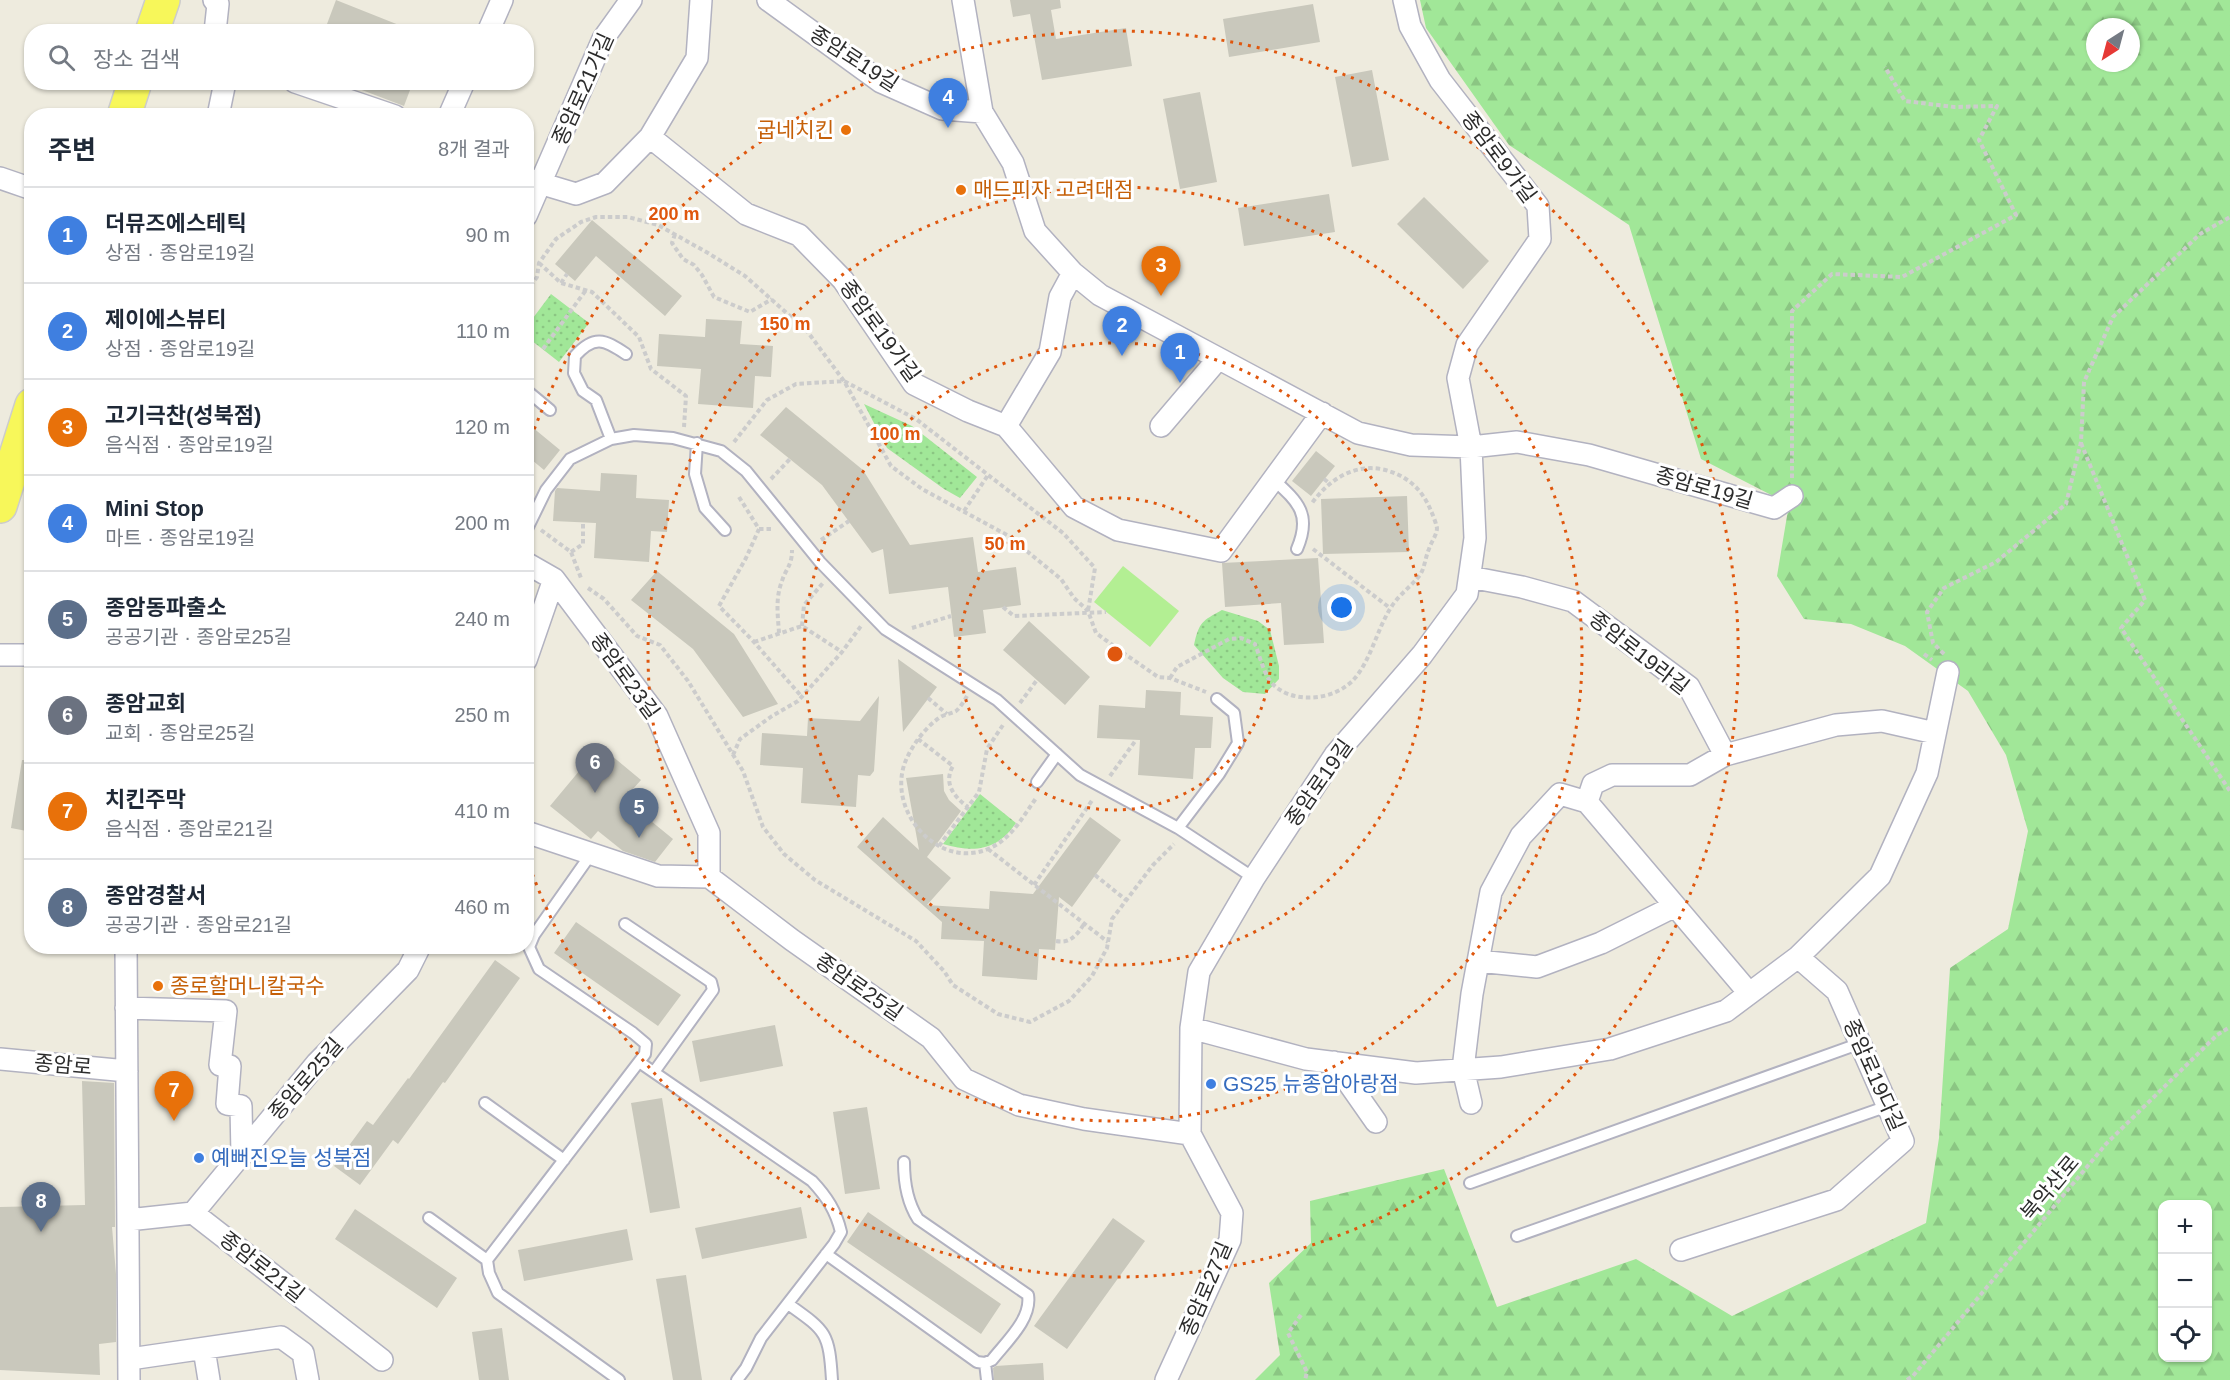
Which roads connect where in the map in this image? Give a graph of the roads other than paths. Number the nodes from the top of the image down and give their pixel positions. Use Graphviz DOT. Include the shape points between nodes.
graph roads {
  1 [pos="163,0"];
  2 [pos="214,0"];
  3 [pos="502,0"];
  4 [pos="628,0"];
  5 [pos="701,0"];
  6 [pos="768,0"];
  7 [pos="963,0"];
  8 [pos="1404,0"];
  9 [pos="155,24"];
  10 [pos="216,24"];
  11 [pos="492,24"];
  12 [pos="132,90"];
  13 [pos="223,90"];
  14 [pos="319,90"];
  15 [pos="460,90"];
  16 [pos="127,108"];
  17 [pos="220,108"];
  18 [pos="371,108"];
  19 [pos="453,108"];
  20 [pos="981,112"];
  21 [pos="650,136"];
  22 [pos="0,178"];
  23 [pos="534,182"];
  24 [pos="24,186"];
  25 [pos="1073,273"];
  26 [pos="626,354"];
  27 [pos="1218,359"];
  28 [pos="534,397"];
  29 [pos="550,410"];
  30 [pos="1322,413"];
  31 [pos="1006,426"];
  32 [pos="1161,426"];
  33 [pos="24,430"];
  34 [pos="611,439"];
  35 [pos="697,443"];
  36 [pos="1471,447"];
  37 [pos="1273,479"];
  38 [pos="1792,496"];
  39 [pos="0,506"];
  40 [pos="534,515"];
  41 [pos="725,530"];
  42 [pos="1299,544"];
  43 [pos="534,568"];
  44 [pos="1470,577"];
  45 [pos="554,579"];
  46 [pos="534,637"];
  47 [pos="0,655"];
  48 [pos="24,655"];
  49 [pos="1948,672"];
  50 [pos="1212,696"];
  51 [pos="1935,733"];
  52 [pos="1057,754"];
  53 [pos="1725,755"];
  54 [pos="1039,787"];
  55 [pos="1587,802"];
  56 [pos="1181,830"];
  57 [pos="534,835"];
  58 [pos="591,854"];
  59 [pos="709,877"];
  60 [pos="1254,878"];
  61 [pos="1675,906"];
  62 [pos="625,924"];
  63 [pos="534,935"];
  64 [pos="126,954"];
  65 [pos="416,954"];
  66 [pos="532,954"];
  67 [pos="1798,957"];
  68 [pos="1478,961"];
  69 [pos="1749,993"];
  70 [pos="126,1008"];
  71 [pos="1191,1028"];
  72 [pos="1861,1043"];
  73 [pos="0,1059"];
  74 [pos="639,1062"];
  75 [pos="1334,1062"];
  76 [pos="1463,1069"];
  77 [pos="127,1071"];
  78 [pos="654,1072"];
  79 [pos="485,1103"];
  80 [pos="1471,1103"];
  81 [pos="1888,1106"];
  82 [pos="1376,1122"];
  83 [pos="1190,1134"];
  84 [pos="242,1155"];
  85 [pos="564,1160"];
  86 [pos="904,1162"];
  87 [pos="1470,1183"];
  88 [pos="193,1213"];
  89 [pos="429,1218"];
  90 [pos="128,1220"];
  91 [pos="1517,1236"];
  92 [pos="1681,1250"];
  93 [pos="826,1254"];
  94 [pos="487,1260"];
  95 [pos="788,1304"];
  96 [pos="204,1348"];
  97 [pos="382,1360"];
  98 [pos="985,1363"];
  99 [pos="129,1370"];
  100 [pos="209,1380"];
  101 [pos="308,1380"];
  102 [pos="619,1380"];
  103 [pos="736,1380"];
  104 [pos="832,1380"];
  105 [pos="987,1380"];
  106 [pos="1166,1380"];
  1 -- 9 [label="main road"];
  2 -- 10 [label="street" via="218,4"];
  3 -- 11 [label="street"];
  4 -- 23 [label="street, 종암로21가길" via="603,39"];
  5 -- 21 [label="street" via="697,58"];
  6 -- 20 [label="street, 종암로19길" via="881,82 942,109"];
  7 -- 20 [label="street, 종암로19길"];
  8 -- 36 [label="street, 종암로9가길" via="1410,26 1440,80 1538,206 1540,239 1467,345 1458,378"];
  12 -- 16 [label="main road"];
  13 -- 17 [label="street"];
  14 -- 18 [label="street"];
  15 -- 19 [label="street"];
  20 -- 25 [label="street, 종암로19길" via="1014,163 1035,231"];
  21 -- 23 [label="street" via="604,183 576,194"];
  21 -- 31 [label="street, 종암로19가길" via="746,214 799,235 843,280 914,384"];
  22 -- 24 [label="street"];
  25 -- 27 [label="street, 종암로19길" via="1100,295"];
  25 -- 31 [label="street" via="1060,297 1050,352"];
  26 -- 34 [label="lane" via="599,341 586,344 575,356 574,373 583,391 596,400"];
  27 -- 30 [label="street, 종암로19길"];
  27 -- 32 [label="street"];
  28 -- 29 [label="lane"];
  30 -- 36 [label="street, 종암로19길" via="1358,433 1412,445"];
  30 -- 37 [label="street, 종암로19가길"];
  31 -- 37 [label="street, 종암로19가길" via="1074,507 1118,530 1221,551"];
  33 -- 39 [label="main road"];
  34 -- 35 [label="lane" via="634,435"];
  34 -- 40 [label="lane" via="570,459 546,490"];
  35 -- 41 [label="lane" via="695,474 705,508"];
  35 -- 52 [label="lane" via="721,452 746,471 820,562 885,629 996,700"];
  36 -- 38 [label="street, 종암로19길" via="1517,442 1589,455 1774,508"];
  36 -- 44 [label="street, 종암로19길" via="1474,538"];
  37 -- 42 [label="lane" via="1295,499 1303,515"];
  43 -- 45 [label="street, 종암로23길"];
  44 -- 53 [label="street, 종암로19라길" via="1573,601 1689,687"];
  44 -- 60 [label="street, 종암로19길" via="1467,594 1422,656 1335,755"];
  45 -- 46 [label="street"];
  45 -- 59 [label="street, 종암로23길" via="657,716 709,833"];
  47 -- 48 [label="street"];
  49 -- 51 [label="street"];
  50 -- 56 [label="lane" via="1234,713 1239,743"];
  51 -- 53 [label="street" via="1882,721 1836,725"];
  51 -- 67 [label="street" via="1927,773 1880,876"];
  52 -- 54 [label="lane"];
  52 -- 56 [label="lane" via="1100,789"];
  53 -- 55 [label="street" via="1690,775 1612,775 1593,784"];
  55 -- 61 [label="street"];
  55 -- 68 [label="street" via="1560,794 1521,836 1491,892"];
  56 -- 60 [label="lane"];
  57 -- 58 [label="street"];
  58 -- 59 [label="street" via="658,876"];
  58 -- 63 [label="lane"];
  59 -- 83 [label="street, 종암로25길" via="932,1038 964,1079 1019,1105"];
  60 -- 71 [label="street, 종암로19길" via="1199,972"];
  61 -- 68 [label="street" via="1601,943 1537,967"];
  61 -- 69 [label="street"];
  62 -- 78 [label="lane" via="711,982 713,990"];
  64 -- 70 [label="street"];
  65 -- 84 [label="street, 종암로25길" via="408,970 317,1063"];
  66 -- 74 [label="lane" via="539,969 646,1044"];
  67 -- 69 [label="street"];
  67 -- 72 [label="street, 종암로19다길" via="1837,991"];
  68 -- 76 [label="street"];
  69 -- 76 [label="street" via="1726,1011 1610,1049 1501,1067"];
  70 -- 77 [label="street"];
  70 -- 84 [label="street" via="226,1011 220,1065 230,1066 227,1104 241,1106"];
  71 -- 75 [label="street" via="1306,1059"];
  71 -- 83 [label="street, 종암로19길"];
  72 -- 81 [label="street, 종암로19다길"];
  72 -- 87 [label="lane"];
  73 -- 77 [label="street, 종암로"];
  74 -- 78 [label="lane"];
  74 -- 85 [label="lane"];
  75 -- 76 [label="street" via="1416,1073"];
  75 -- 82 [label="street"];
  76 -- 80 [label="street"];
  77 -- 90 [label="street"];
  78 -- 93 [label="lane" via="812,1181 830,1201 841,1232"];
  79 -- 85 [label="lane"];
  81 -- 91 [label="lane"];
  81 -- 92 [label="street, 종암로19다길" via="1903,1141 1836,1200"];
  83 -- 106 [label="street, 종암로27길" via="1232,1214 1230,1240"];
  84 -- 88 [label="street, 종암로25길"];
  85 -- 94 [label="lane"];
  86 -- 98 [label="lane" via="907,1194 918,1219 1028,1295 1027,1314 992,1360"];
  88 -- 90 [label="street"];
  88 -- 97 [label="street, 종암로21길"];
  89 -- 94 [label="lane"];
  90 -- 99 [label="street"];
  93 -- 95 [label="lane"];
  93 -- 98 [label="lane" via="968,1356"];
  94 -- 102 [label="lane" via="498,1293"];
  95 -- 103 [label="lane" via="761,1338"];
  95 -- 104 [label="lane" via="816,1324 827,1339"];
  96 -- 99 [label="street"];
  96 -- 100 [label="street"];
  96 -- 101 [label="street" via="281,1337 303,1353"];
  98 -- 105 [label="lane"];
}
